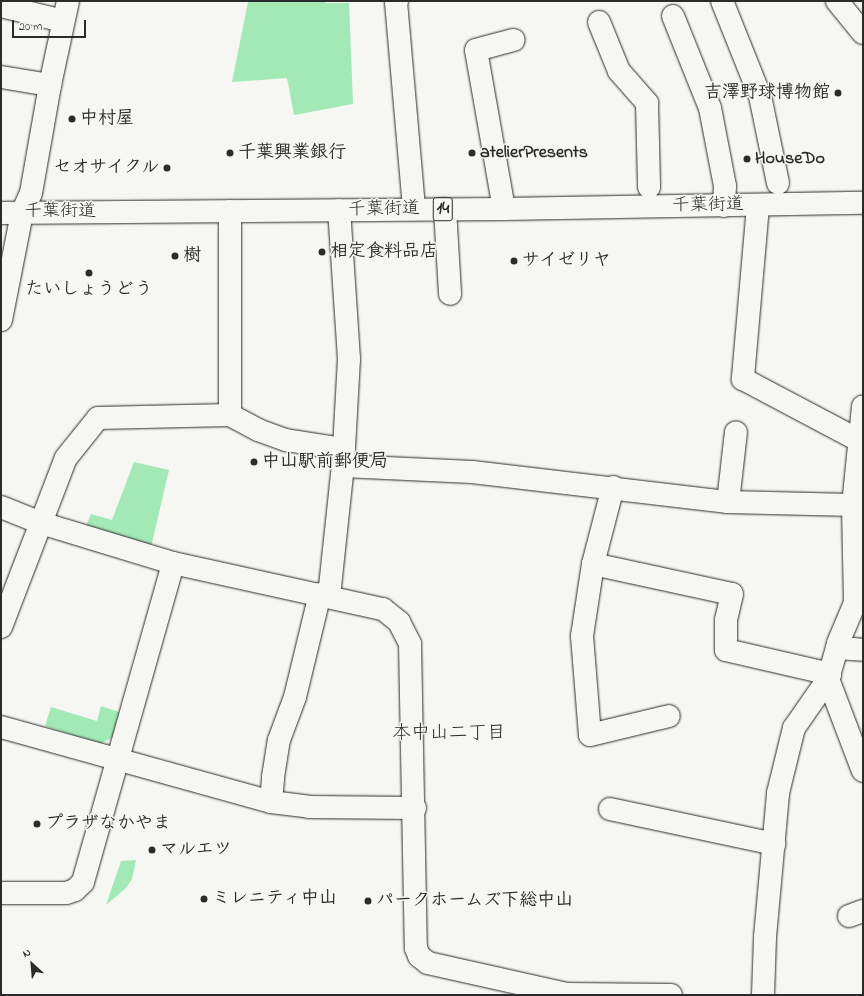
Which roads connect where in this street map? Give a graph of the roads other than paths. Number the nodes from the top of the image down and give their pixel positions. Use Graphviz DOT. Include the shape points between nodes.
graph roads {
  1 [pos="398,1"];
  2 [pos="722,1"];
  3 [pos="837,1"];
  4 [pos="1,6"];
  5 [pos="66,11"];
  6 [pos="673,16"];
  7 [pos="599,22"];
  8 [pos="863,33"];
  9 [pos="514,40"];
  10 [pos="1,77"];
  11 [pos="50,84"];
  12 [pos="778,183"];
  13 [pos="649,187"];
  14 [pos="863,203"];
  15 [pos="724,206"];
  16 [pos="758,206"];
  17 [pos="414,209"];
  18 [pos="445,209"];
  19 [pos="504,209"];
  20 [pos="339,210"];
  21 [pos="230,211"];
  22 [pos="1,213"];
  23 [pos="22,213"];
  24 [pos="450,294"];
  25 [pos="1,320"];
  26 [pos="863,407"];
  27 [pos="230,415"];
  28 [pos="736,432"];
  29 [pos="860,435"];
  30 [pos="343,457"];
  31 [pos="613,487"];
  32 [pos="728,502"];
  33 [pos="852,505"];
  34 [pos="1,506"];
  35 [pos="41,523"];
  36 [pos="173,563"];
  37 [pos="593,564"];
  38 [pos="325,595"];
  39 [pos="1,627"];
  40 [pos="837,648"];
  41 [pos="863,650"];
  42 [pos="829,677"];
  43 [pos="669,716"];
  44 [pos="1,727"];
  45 [pos="116,760"];
  46 [pos="863,771"];
  47 [pos="271,802"];
  48 [pos="415,808"];
  49 [pos="610,809"];
  50 [pos="774,844"];
  51 [pos="1,893"];
  52 [pos="671,995"];
  53 [pos="764,995"];
  1 -- 17 [label="main road" via="396,2"];
  2 -- 12 [label="main road" via="760,96"];
  3 -- 8 [label="main road"];
  4 -- 5 [label="main road"];
  5 -- 11 [label="main road"];
  6 -- 15 [label="main road" via="710,108 725,186"];
  7 -- 13 [label="main road" via="619,71 647,103"];
  9 -- 19 [label="main road" via="476,50"];
  10 -- 11 [label="main road"];
  11 -- 23 [label="main road" via="31,193"];
  14 -- 16 [label="main road, 千葉街道 / 14"];
  15 -- 16 [label="main road, 千葉街道 / 14"];
  15 -- 19 [label="main road, 千葉街道 / 14"];
  16 -- 29 [label="main road" via="743,380"];
  17 -- 18 [label="main road, 千葉街道 / 14"];
  17 -- 20 [label="main road, 千葉街道 / 14"];
  18 -- 19 [label="main road, 千葉街道 / 14"];
  18 -- 24 [label="main road"];
  20 -- 21 [label="main road, 千葉街道 / 14"];
  20 -- 30 [label="main road" via="349,359"];
  21 -- 23 [label="main road, 千葉街道 / 14"];
  21 -- 27 [label="main road"];
  22 -- 23 [label="main road, 千葉街道 / 14"];
  23 -- 25 [label="main road"];
  26 -- 29 [label="main road"];
  27 -- 30 [label="main road" via="258,430"];
  27 -- 35 [label="main road" via="98,418 66,458"];
  28 -- 32 [label="main road"];
  29 -- 33 [label="main road"];
  30 -- 31 [label="main road"];
  30 -- 38 [label="main road"];
  31 -- 32 [label="main road"];
  31 -- 37 [label="main road"];
  32 -- 33 [label="main road"];
  33 -- 40 [label="main road" via="854,603"];
  34 -- 35 [label="main road"];
  35 -- 36 [label="main road"];
  35 -- 39 [label="main road"];
  36 -- 38 [label="main road"];
  36 -- 45 [label="main road"];
  37 -- 42 [label="main road" via="732,594 726,620 726,650"];
  37 -- 43 [label="main road" via="582,636 590,735"];
  38 -- 47 [label="main road" via="295,697 279,740"];
  38 -- 48 [label="main road" via="383,609 399,622 410,644"];
  40 -- 41 [label="main road"];
  40 -- 42 [label="main road"];
  42 -- 46 [label="main road"];
  42 -- 50 [label="main road" via="794,728 778,793"];
  44 -- 45 [label="main road"];
  45 -- 47 [label="main road"];
  45 -- 51 [label="main road" via="83,882 75,890 66,893"];
  47 -- 48 [label="main road" via="309,807"];
  48 -- 52 [label="main road" via="416,948 419,956 428,963 567,994"];
  49 -- 50 [label="main road"];
  50 -- 53 [label="main road" via="765,937"];
}
